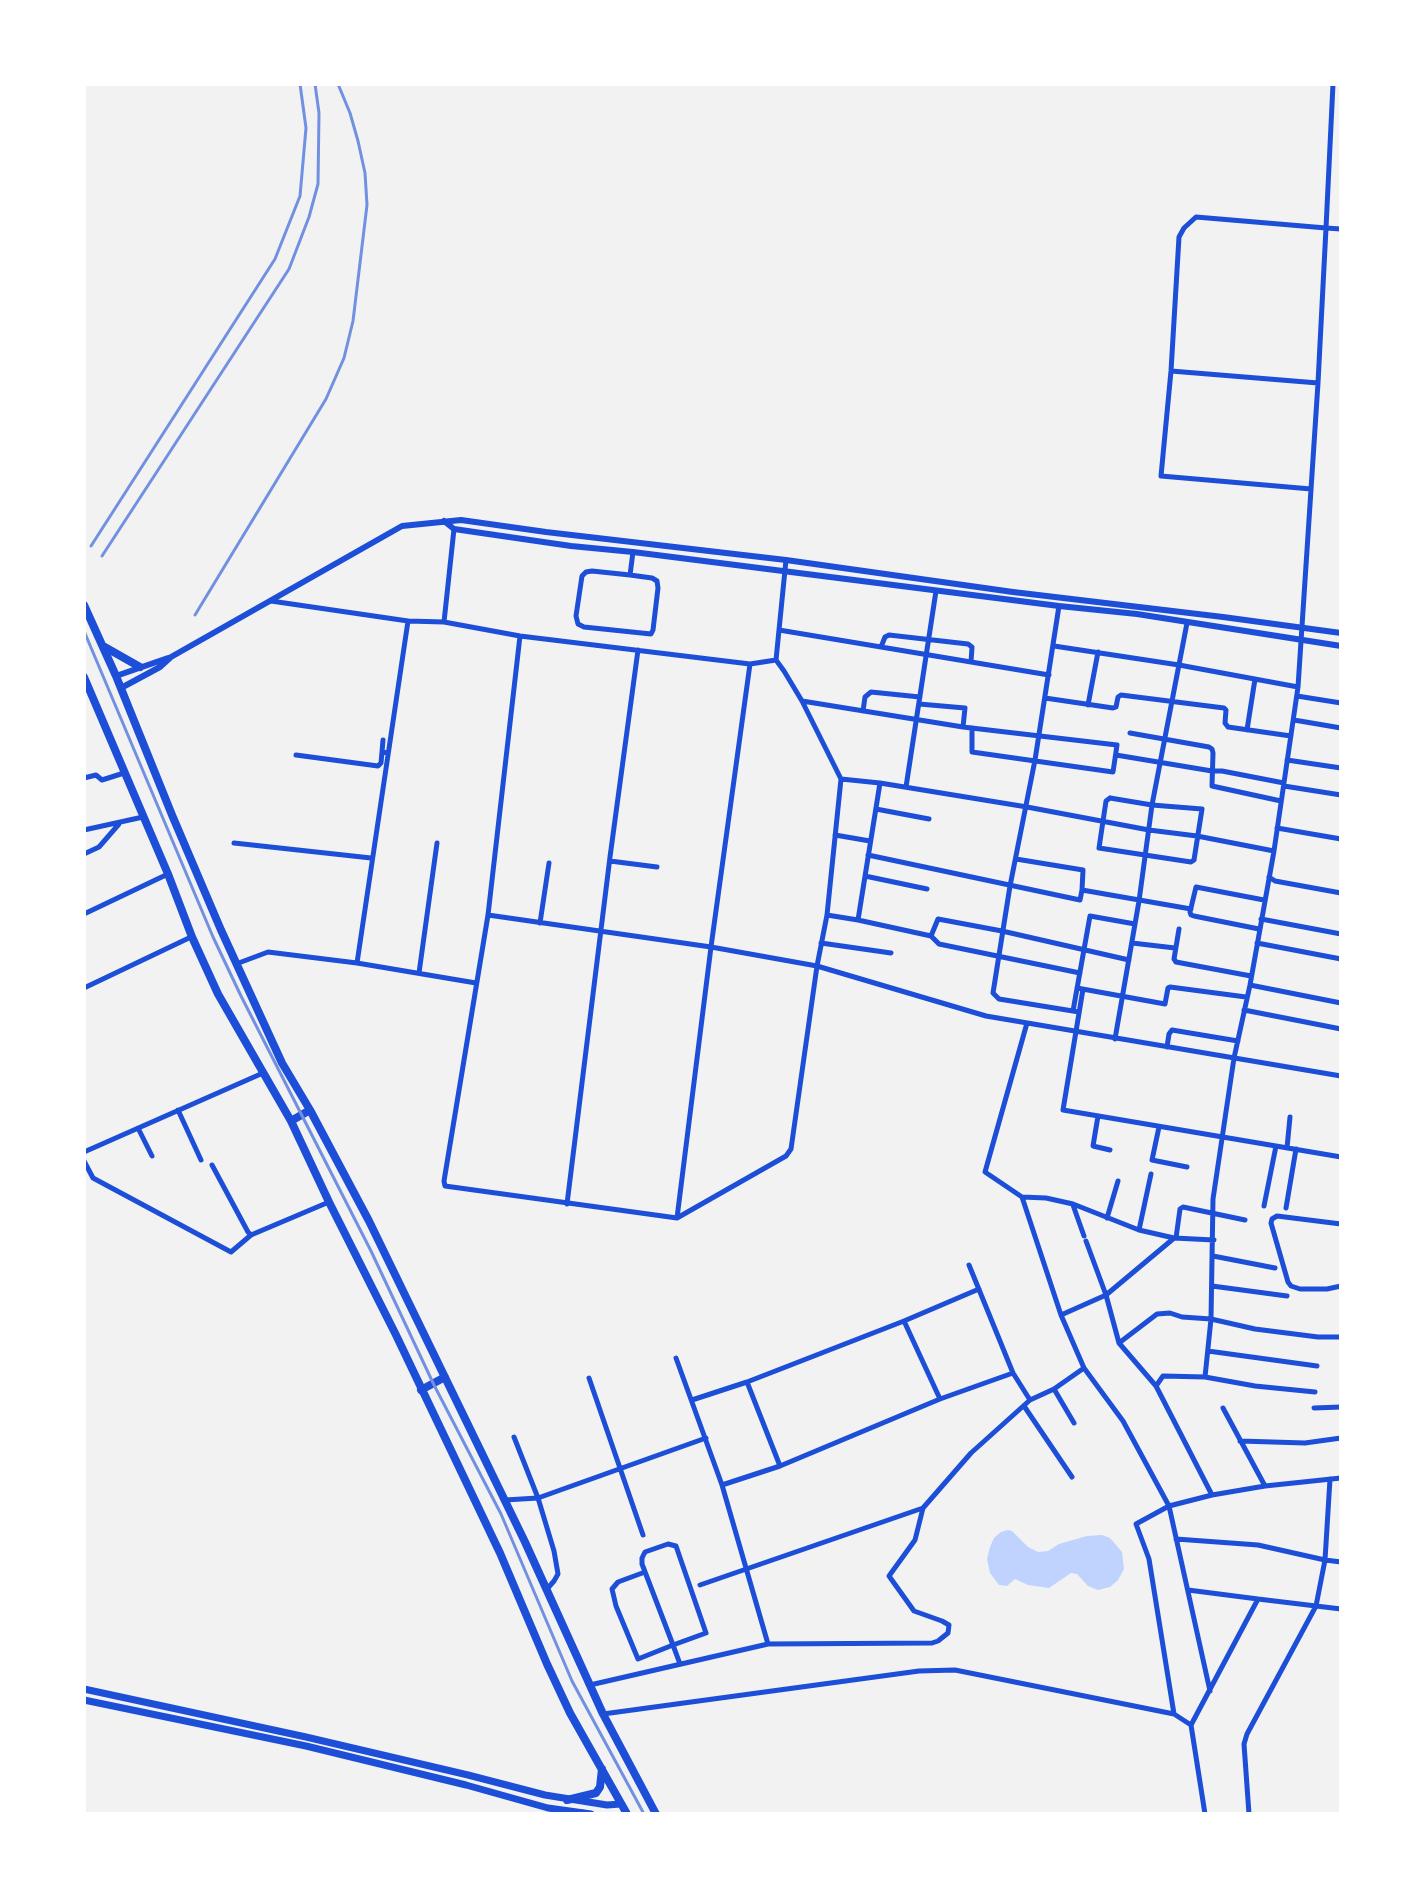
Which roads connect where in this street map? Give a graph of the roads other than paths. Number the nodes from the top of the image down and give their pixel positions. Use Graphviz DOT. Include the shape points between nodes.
graph roads {
  1 [pos="1333,84"];
  2 [pos="1326,228"];
  3 [pos="1341,229"];
  4 [pos="1171,371"];
  5 [pos="1318,383"];
  6 [pos="1311,489"];
  7 [pos="444,521"];
  8 [pos="454,529"];
  9 [pos="633,552"];
  10 [pos="786,560"];
  11 [pos="785,570"];
  12 [pos="630,575"];
  13 [pos="936,591"];
  14 [pos="270,601"];
  15 [pos="84,605"];
  16 [pos="1059,606"];
  17 [pos="408,621"];
  18 [pos="444,622"];
  19 [pos="1187,623"];
  20 [pos="1302,627"];
  21 [pos="779,630"];
  22 [pos="1341,633"];
  23 [pos="520,636"];
  24 [pos="929,639"];
  25 [pos="1302,639"];
  26 [pos="102,646"];
  27 [pos="1054,646"];
  28 [pos="1341,646"];
  29 [pos="881,647"];
  30 [pos="638,650"];
  31 [pos="1098,652"];
  32 [pos="926,655"];
  33 [pos="171,657"];
  34 [pos="776,660"];
  35 [pos="971,662"];
  36 [pos="750,664"];
  37 [pos="1179,665"];
  38 [pos="140,667"];
  39 [pos="1049,675"];
  40 [pos="116,676"];
  41 [pos="84,677"];
  42 [pos="1255,679"];
  43 [pos="1298,687"];
  44 [pos="86,688"];
  45 [pos="121,688"];
  46 [pos="1297,696"];
  47 [pos="1045,698"];
  48 [pos="919,700"];
  49 [pos="802,701"];
  50 [pos="1172,702"];
  51 [pos="1341,703"];
  52 [pos="1088,705"];
  53 [pos="863,711"];
  54 [pos="917,720"];
  55 [pos="1294,720"];
  56 [pos="963,727"];
  57 [pos="972,728"];
  58 [pos="1341,728"];
  59 [pos="1247,730"];
  60 [pos="1130,733"];
  61 [pos="1039,735"];
  62 [pos="1291,736"];
  63 [pos="1164,739"];
  64 [pos="385,748"];
  65 [pos="296,755"];
  66 [pos="1116,755"];
  67 [pos="1035,760"];
  68 [pos="1287,760"];
  69 [pos="1160,763"];
  70 [pos="1341,768"];
  71 [pos="1212,771"];
  72 [pos="125,773"];
  73 [pos="84,778"];
  74 [pos="841,779"];
  75 [pos="880,783"];
  76 [pos="1284,784"];
  77 [pos="906,787"];
  78 [pos="1341,795"];
  79 [pos="1281,801"];
  80 [pos="1152,805"];
  81 [pos="1027,807"];
  82 [pos="876,809"];
  83 [pos="143,817"];
  84 [pos="929,819"];
  85 [pos="1104,821"];
  86 [pos="119,823"];
  87 [pos="1277,828"];
  88 [pos="84,830"];
  89 [pos="1149,830"];
  90 [pos="835,835"];
  91 [pos="1197,836"];
  92 [pos="1341,839"];
  93 [pos="870,841"];
  94 [pos="234,843"];
  95 [pos="437,843"];
  96 [pos="1274,851"];
  97 [pos="84,854"];
  98 [pos="868,855"];
  99 [pos="1145,856"];
  100 [pos="371,858"];
  101 [pos="1016,859"];
  102 [pos="610,861"];
  103 [pos="549,863"];
  104 [pos="657,867"];
  105 [pos="168,874"];
  106 [pos="865,876"];
  107 [pos="1269,877"];
  108 [pos="1010,886"];
  109 [pos="927,889"];
  110 [pos="1082,890"];
  111 [pos="1341,893"];
  112 [pos="1264,900"];
  113 [pos="1139,901"];
  114 [pos="1191,909"];
  115 [pos="84,914"];
  116 [pos="488,915"];
  117 [pos="827,915"];
  118 [pos="1261,919"];
  119 [pos="858,920"];
  120 [pos="540,923"];
  121 [pos="1135,924"];
  122 [pos="1179,929"];
  123 [pos="1259,929"];
  124 [pos="601,931"];
  125 [pos="1002,931"];
  126 [pos="1341,934"];
  127 [pos="931,936"];
  128 [pos="192,937"];
  129 [pos="821,943"];
  130 [pos="1132,943"];
  131 [pos="1257,943"];
  132 [pos="711,947"];
  133 [pos="1175,948"];
  134 [pos="1084,950"];
  135 [pos="891,953"];
  136 [pos="998,958"];
  137 [pos="1341,959"];
  138 [pos="1129,960"];
  139 [pos="357,963"];
  140 [pos="236,964"];
  141 [pos="817,966"];
  142 [pos="419,973"];
  143 [pos="1080,973"];
  144 [pos="1251,976"];
  145 [pos="476,983"];
  146 [pos="1250,985"];
  147 [pos="84,988"];
  148 [pos="1080,988"];
  149 [pos="1122,996"];
  150 [pos="1246,997"];
  151 [pos="1341,1003"];
  152 [pos="1244,1010"];
  153 [pos="1076,1012"];
  154 [pos="1027,1023"];
  155 [pos="1341,1029"];
  156 [pos="1075,1032"];
  157 [pos="1115,1039"];
  158 [pos="1238,1041"];
  159 [pos="1167,1047"];
  160 [pos="1234,1058"];
  161 [pos="264,1073"];
  162 [pos="1341,1076"];
  163 [pos="178,1110"];
  164 [pos="310,1110"];
  165 [pos="1098,1116"];
  166 [pos="1290,1117"];
  167 [pos="291,1121"];
  168 [pos="1159,1127"];
  169 [pos="138,1128"];
  170 [pos="1222,1137"];
  171 [pos="1276,1146"];
  172 [pos="1287,1148"];
  173 [pos="1296,1149"];
  174 [pos="1110,1150"];
  175 [pos="84,1152"];
  176 [pos="152,1156"];
  177 [pos="1341,1157"];
  178 [pos="201,1160"];
  179 [pos="84,1161"];
  180 [pos="212,1165"];
  181 [pos="1187,1167"];
  182 [pos="1151,1174"];
  183 [pos="1118,1181"];
  184 [pos="1022,1197"];
  185 [pos="329,1202"];
  186 [pos="567,1204"];
  187 [pos="1073,1204"];
  188 [pos="1264,1206"];
  189 [pos="1286,1208"];
  190 [pos="1213,1213"];
  191 [pos="677,1218"];
  192 [pos="1107,1218"];
  193 [pos="1245,1220"];
  194 [pos="1341,1224"];
  195 [pos="1139,1230"];
  196 [pos="251,1235"];
  197 [pos="1175,1238"];
  198 [pos="1214,1240"];
  199 [pos="1213,1256"];
  200 [pos="969,1265"];
  201 [pos="1275,1268"];
  202 [pos="1212,1286"];
  203 [pos="1341,1286"];
  204 [pos="979,1289"];
  205 [pos="1106,1295"];
  206 [pos="1287,1296"];
  207 [pos="1061,1315"];
  208 [pos="1211,1319"];
  209 [pos="904,1321"];
  210 [pos="1341,1337"];
  211 [pos="1119,1343"];
  212 [pos="1208,1351"];
  213 [pos="676,1358"];
  214 [pos="1317,1366"];
  215 [pos="1084,1368"];
  216 [pos="1013,1373"];
  217 [pos="445,1377"];
  218 [pos="1205,1377"];
  219 [pos="589,1378"];
  220 [pos="747,1382"];
  221 [pos="1156,1386"];
  222 [pos="1054,1389"];
  223 [pos="421,1390"];
  224 [pos="1315,1392"];
  225 [pos="940,1399"];
  226 [pos="692,1400"];
  227 [pos="1030,1400"];
  228 [pos="1024,1406"];
  229 [pos="1341,1407"];
  230 [pos="1223,1408"];
  231 [pos="1314,1408"];
  232 [pos="1074,1423"];
  233 [pos="514,1437"];
  234 [pos="706,1438"];
  235 [pos="1341,1438"];
  236 [pos="1240,1441"];
  237 [pos="780,1466"];
  238 [pos="621,1470"];
  239 [pos="1072,1477"];
  240 [pos="1341,1478"];
  241 [pos="1330,1479"];
  242 [pos="722,1485"];
  243 [pos="1265,1486"];
  244 [pos="1212,1495"];
  245 [pos="538,1498"];
  246 [pos="504,1500"];
  247 [pos="1169,1506"];
  248 [pos="923,1508"];
  249 [pos="643,1535"];
  250 [pos="1176,1539"];
  251 [pos="1325,1560"];
  252 [pos="1341,1562"];
  253 [pos="747,1568"];
  254 [pos="645,1572"];
  255 [pos="700,1585"];
  256 [pos="546,1590"];
  257 [pos="1188,1590"];
  258 [pos="1258,1599"];
  259 [pos="1316,1606"];
  260 [pos="1341,1609"];
  261 [pos="768,1644"];
  262 [pos="673,1645"];
  263 [pos="638,1659"];
  264 [pos="680,1664"];
  265 [pos="643,1673"];
  266 [pos="589,1685"];
  267 [pos="84,1689"];
  268 [pos="1210,1691"];
  269 [pos="84,1700"];
  270 [pos="603,1714"];
  271 [pos="1174,1714"];
  272 [pos="1191,1725"];
  273 [pos="602,1768"];
  274 [pos="567,1800"];
  275 [pos="621,1804"];
  276 [pos="582,1813"];
  277 [pos="591,1814"];
  278 [pos="627,1814"];
  279 [pos="656,1814"];
  280 [pos="1205,1814"];
  281 [pos="1249,1814"];
  1 -- 2 [label="street"];
  2 -- 3 [label="street"];
  2 -- 4 [label="street" via="1196,217 1190,221 1179,237"];
  2 -- 5 [label="street"];
  4 -- 5 [label="street"];
  4 -- 6 [label="street" via="1161,476"];
  5 -- 6 [label="street"];
  6 -- 20 [label="street"];
  7 -- 8 [label="street"];
  7 -- 10 [label="street"];
  7 -- 14 [label="street" via="402,526"];
  8 -- 9 [label="street"];
  8 -- 18 [label="street"];
  9 -- 11 [label="street"];
  9 -- 12 [label="street"];
  10 -- 11 [label="street"];
  10 -- 20 [label="street"];
  11 -- 13 [label="street"];
  11 -- 21 [label="street"];
  12 -- 12 [label="street" via="657,581 651,634 578,624 586,572"];
  13 -- 16 [label="street"];
  13 -- 24 [label="street"];
  14 -- 17 [label="street"];
  14 -- 33 [label="street"];
  15 -- 26 [label="highway"];
  16 -- 19 [label="street"];
  16 -- 27 [label="street"];
  17 -- 18 [label="street"];
  17 -- 64 [label="street"];
  18 -- 23 [label="street"];
  19 -- 25 [label="street"];
  19 -- 37 [label="street"];
  20 -- 22 [label="street"];
  20 -- 25 [label="street"];
  21 -- 29 [label="street"];
  21 -- 34 [label="street"];
  23 -- 30 [label="street"];
  23 -- 116 [label="street"];
  24 -- 29 [label="street" via="889,635"];
  24 -- 32 [label="street"];
  24 -- 35 [label="street" via="968,644"];
  25 -- 28 [label="street"];
  25 -- 43 [label="street"];
  26 -- 38 [label="highway"];
  26 -- 40 [label="highway"];
  27 -- 31 [label="street"];
  27 -- 39 [label="street"];
  29 -- 32 [label="street"];
  30 -- 36 [label="street"];
  30 -- 102 [label="street"];
  31 -- 37 [label="street"];
  31 -- 52 [label="street"];
  32 -- 35 [label="street"];
  32 -- 48 [label="street"];
  33 -- 38 [label="street"];
  33 -- 45 [label="street"];
  34 -- 36 [label="street"];
  34 -- 49 [label="street"];
  35 -- 39 [label="street"];
  36 -- 132 [label="street"];
  37 -- 42 [label="street"];
  37 -- 50 [label="street"];
  38 -- 40 [label="street"];
  39 -- 47 [label="street"];
  40 -- 45 [label="highway"];
  41 -- 44 [label="highway"];
  42 -- 43 [label="street"];
  42 -- 59 [label="street"];
  43 -- 46 [label="street"];
  44 -- 72 [label="highway"];
  45 -- 140 [label="highway"];
  46 -- 51 [label="street"];
  46 -- 55 [label="street"];
  47 -- 52 [label="street"];
  47 -- 61 [label="street"];
  48 -- 53 [label="street" via="871,692"];
  48 -- 54 [label="street"];
  48 -- 56 [label="street" via="965,708"];
  49 -- 53 [label="street"];
  49 -- 74 [label="street"];
  50 -- 52 [label="street" via="1121,695 1113,708"];
  50 -- 59 [label="street" via="1224,708 1226,726"];
  50 -- 63 [label="street"];
  53 -- 54 [label="street"];
  54 -- 56 [label="street"];
  54 -- 77 [label="street"];
  55 -- 58 [label="street"];
  55 -- 62 [label="street"];
  56 -- 57 [label="street"];
  57 -- 61 [label="street"];
  57 -- 67 [label="street" via="972,752"];
  59 -- 62 [label="street"];
  60 -- 63 [label="street"];
  61 -- 66 [label="street" via="1117,745"];
  61 -- 67 [label="street"];
  62 -- 68 [label="street"];
  63 -- 69 [label="street"];
  63 -- 71 [label="street" via="1209,747"];
  64 -- 65 [label="street" via="378,766"];
  64 -- 100 [label="street"];
  66 -- 67 [label="street" via="1113,772"];
  66 -- 69 [label="street"];
  67 -- 81 [label="street"];
  68 -- 70 [label="street"];
  68 -- 76 [label="street"];
  69 -- 71 [label="street"];
  69 -- 80 [label="street"];
  71 -- 76 [label="street"];
  71 -- 79 [label="street" via="1212,786"];
  72 -- 73 [label="street" via="102,780 96,775"];
  72 -- 83 [label="highway"];
  74 -- 75 [label="street"];
  74 -- 90 [label="street"];
  75 -- 77 [label="street"];
  75 -- 82 [label="street"];
  76 -- 78 [label="street"];
  76 -- 79 [label="street"];
  77 -- 81 [label="street"];
  79 -- 87 [label="street"];
  80 -- 85 [label="street" via="1108,799"];
  80 -- 89 [label="street"];
  80 -- 91 [label="street" via="1202,809"];
  81 -- 85 [label="street"];
  81 -- 101 [label="street"];
  82 -- 84 [label="street"];
  82 -- 93 [label="street"];
  83 -- 86 [label="street"];
  83 -- 105 [label="highway"];
  85 -- 89 [label="street"];
  85 -- 99 [label="street" via="1099,848"];
  86 -- 88 [label="street"];
  86 -- 97 [label="street" via="99,847"];
  87 -- 92 [label="street"];
  87 -- 96 [label="street"];
  89 -- 91 [label="street"];
  89 -- 99 [label="street"];
  90 -- 93 [label="street"];
  90 -- 117 [label="street"];
  91 -- 96 [label="street"];
  91 -- 99 [label="street" via="1193,862"];
  93 -- 98 [label="street"];
  94 -- 100 [label="street"];
  95 -- 142 [label="street"];
  96 -- 107 [label="street"];
  98 -- 106 [label="street"];
  98 -- 108 [label="street"];
  99 -- 113 [label="street"];
  100 -- 139 [label="street"];
  101 -- 108 [label="street"];
  101 -- 110 [label="street" via="1083,870"];
  102 -- 104 [label="street"];
  102 -- 124 [label="street"];
  103 -- 120 [label="street"];
  105 -- 115 [label="street"];
  105 -- 128 [label="highway"];
  106 -- 109 [label="street"];
  106 -- 119 [label="street"];
  107 -- 111 [label="street"];
  107 -- 112 [label="street"];
  108 -- 110 [label="street" via="1080,900"];
  108 -- 125 [label="street"];
  110 -- 113 [label="street"];
  112 -- 114 [label="street" via="1196,887"];
  112 -- 118 [label="street"];
  113 -- 114 [label="street"];
  113 -- 121 [label="street"];
  114 -- 123 [label="street" via="1194,916"];
  116 -- 120 [label="street"];
  116 -- 145 [label="street"];
  117 -- 119 [label="street"];
  117 -- 129 [label="street"];
  118 -- 123 [label="street"];
  118 -- 126 [label="street"];
  119 -- 127 [label="street"];
  120 -- 124 [label="street"];
  121 -- 130 [label="street"];
  121 -- 134 [label="street" via="1090,916"];
  122 -- 133 [label="street"];
  123 -- 131 [label="street"];
  124 -- 132 [label="street"];
  124 -- 186 [label="street"];
  125 -- 127 [label="street" via="938,919"];
  125 -- 134 [label="street"];
  125 -- 136 [label="street"];
  127 -- 136 [label="street" via="939,944"];
  128 -- 147 [label="street"];
  128 -- 161 [label="highway"];
  129 -- 135 [label="street"];
  129 -- 141 [label="street"];
  130 -- 133 [label="street"];
  130 -- 138 [label="street"];
  131 -- 137 [label="street"];
  131 -- 144 [label="street"];
  132 -- 141 [label="street"];
  132 -- 191 [label="street"];
  133 -- 144 [label="street" via="1176,962"];
  134 -- 138 [label="street"];
  134 -- 143 [label="street"];
  136 -- 143 [label="street"];
  136 -- 153 [label="street" via="995,997"];
  138 -- 149 [label="street"];
  139 -- 140 [label="street" via="268,952"];
  139 -- 142 [label="street"];
  140 -- 164 [label="highway"];
  141 -- 154 [label="street"];
  141 -- 191 [label="street" via="790,1153"];
  142 -- 145 [label="street"];
  143 -- 148 [label="street"];
  144 -- 146 [label="street"];
  145 -- 186 [label="street" via="445,1186"];
  146 -- 150 [label="street"];
  146 -- 151 [label="street"];
  148 -- 149 [label="street"];
  148 -- 153 [label="street"];
  149 -- 150 [label="street" via="1165,1004 1170,987"];
  149 -- 157 [label="street"];
  150 -- 152 [label="street"];
  152 -- 155 [label="street"];
  152 -- 158 [label="street"];
  153 -- 156 [label="street"];
  154 -- 156 [label="street"];
  154 -- 184 [label="street" via="985,1171"];
  156 -- 157 [label="street"];
  156 -- 165 [label="street" via="1063,1110"];
  157 -- 159 [label="street"];
  158 -- 159 [label="street" via="1172,1030"];
  158 -- 160 [label="street"];
  159 -- 160 [label="street"];
  160 -- 162 [label="street"];
  160 -- 170 [label="street"];
  161 -- 163 [label="street"];
  161 -- 167 [label="highway"];
  163 -- 169 [label="street"];
  163 -- 178 [label="street"];
  164 -- 167 [label="highway"];
  164 -- 217 [label="highway"];
  165 -- 168 [label="street"];
  165 -- 174 [label="street" via="1093,1146"];
  166 -- 172 [label="street"];
  167 -- 185 [label="highway"];
  168 -- 170 [label="street"];
  168 -- 181 [label="street" via="1152,1160"];
  169 -- 175 [label="street"];
  169 -- 176 [label="street"];
  170 -- 171 [label="street"];
  170 -- 190 [label="street"];
  171 -- 172 [label="street"];
  171 -- 188 [label="street"];
  172 -- 173 [label="street"];
  173 -- 177 [label="street"];
  173 -- 189 [label="street"];
  179 -- 196 [label="street" via="93,1178 231,1252"];
  180 -- 196 [label="street"];
  182 -- 195 [label="street"];
  183 -- 192 [label="street"];
  184 -- 187 [label="street"];
  184 -- 207 [label="street"];
  185 -- 196 [label="street"];
  185 -- 223 [label="highway"];
  186 -- 191 [label="street"];
  187 -- 192 [label="street"];
  187 -- 205 [label="street"];
  190 -- 193 [label="street"];
  190 -- 197 [label="street" via="1181,1207"];
  190 -- 198 [label="street"];
  192 -- 195 [label="street"];
  194 -- 203 [label="street" via="1277,1216 1271,1223 1291,1286"];
  195 -- 197 [label="street"];
  197 -- 198 [label="street"];
  197 -- 205 [label="street"];
  198 -- 199 [label="street"];
  199 -- 201 [label="street"];
  199 -- 202 [label="street"];
  200 -- 204 [label="street"];
  202 -- 206 [label="street"];
  202 -- 208 [label="street"];
  204 -- 209 [label="street"];
  204 -- 216 [label="street"];
  205 -- 207 [label="street"];
  205 -- 211 [label="street"];
  207 -- 215 [label="street"];
  208 -- 210 [label="street"];
  208 -- 211 [label="street" via="1157,1314"];
  208 -- 212 [label="street"];
  209 -- 220 [label="street"];
  209 -- 225 [label="street"];
  211 -- 221 [label="street"];
  212 -- 214 [label="street"];
  212 -- 218 [label="street"];
  213 -- 226 [label="street"];
  215 -- 222 [label="street"];
  215 -- 247 [label="street" via="1123,1421"];
  216 -- 225 [label="street"];
  216 -- 227 [label="street"];
  217 -- 223 [label="highway"];
  217 -- 246 [label="highway"];
  218 -- 221 [label="street" via="1163,1376"];
  218 -- 224 [label="street"];
  219 -- 238 [label="street"];
  220 -- 226 [label="street"];
  220 -- 237 [label="street"];
  221 -- 244 [label="street"];
  222 -- 227 [label="street"];
  222 -- 232 [label="street"];
  223 -- 273 [label="highway" via="570,1713"];
  225 -- 237 [label="street"];
  226 -- 234 [label="street"];
  227 -- 228 [label="street"];
  228 -- 239 [label="street"];
  228 -- 248 [label="street" via="971,1453"];
  229 -- 231 [label="street"];
  230 -- 236 [label="street"];
  233 -- 245 [label="street"];
  234 -- 238 [label="street"];
  234 -- 242 [label="street"];
  235 -- 236 [label="street"];
  236 -- 243 [label="street"];
  237 -- 242 [label="street"];
  238 -- 245 [label="street"];
  238 -- 249 [label="street"];
  240 -- 241 [label="street"];
  241 -- 243 [label="street"];
  241 -- 251 [label="street"];
  242 -- 253 [label="street"];
  243 -- 244 [label="street"];
  244 -- 247 [label="street"];
  245 -- 246 [label="street"];
  245 -- 256 [label="street" via="558,1574"];
  246 -- 256 [label="highway"];
  247 -- 250 [label="street"];
  247 -- 271 [label="street" via="1136,1524 1149,1559"];
  248 -- 253 [label="street"];
  248 -- 261 [label="street" via="915,1540 889,1576 914,1611 949,1625 945,1637 932,1643"];
  250 -- 251 [label="street" via="1258,1545"];
  250 -- 257 [label="street"];
  251 -- 252 [label="street"];
  251 -- 259 [label="street"];
  253 -- 255 [label="street"];
  253 -- 261 [label="street"];
  254 -- 262 [label="street"];
  254 -- 262 [label="street" via="645,1552 676,1546 706,1633"];
  254 -- 263 [label="street" via="612,1589"];
  256 -- 266 [label="highway"];
  257 -- 258 [label="street"];
  257 -- 268 [label="street"];
  258 -- 259 [label="street"];
  258 -- 268 [label="street"];
  259 -- 260 [label="street"];
  259 -- 281 [label="street" via="1247,1734"];
  261 -- 264 [label="street"];
  262 -- 263 [label="street"];
  262 -- 264 [label="street"];
  263 -- 265 [label="street"];
  264 -- 265 [label="street"];
  265 -- 266 [label="street"];
  266 -- 270 [label="highway"];
  267 -- 274 [label="main road"];
  268 -- 272 [label="street"];
  269 -- 276 [label="main road" via="306,1746"];
  270 -- 271 [label="street" via="955,1670"];
  270 -- 279 [label="highway"];
  271 -- 272 [label="street"];
  272 -- 280 [label="street"];
  273 -- 274 [label="highway" via="596,1793"];
  273 -- 275 [label="highway"];
  274 -- 275 [label="main road"];
  275 -- 278 [label="highway"];
  276 -- 277 [label="main road"];
}
